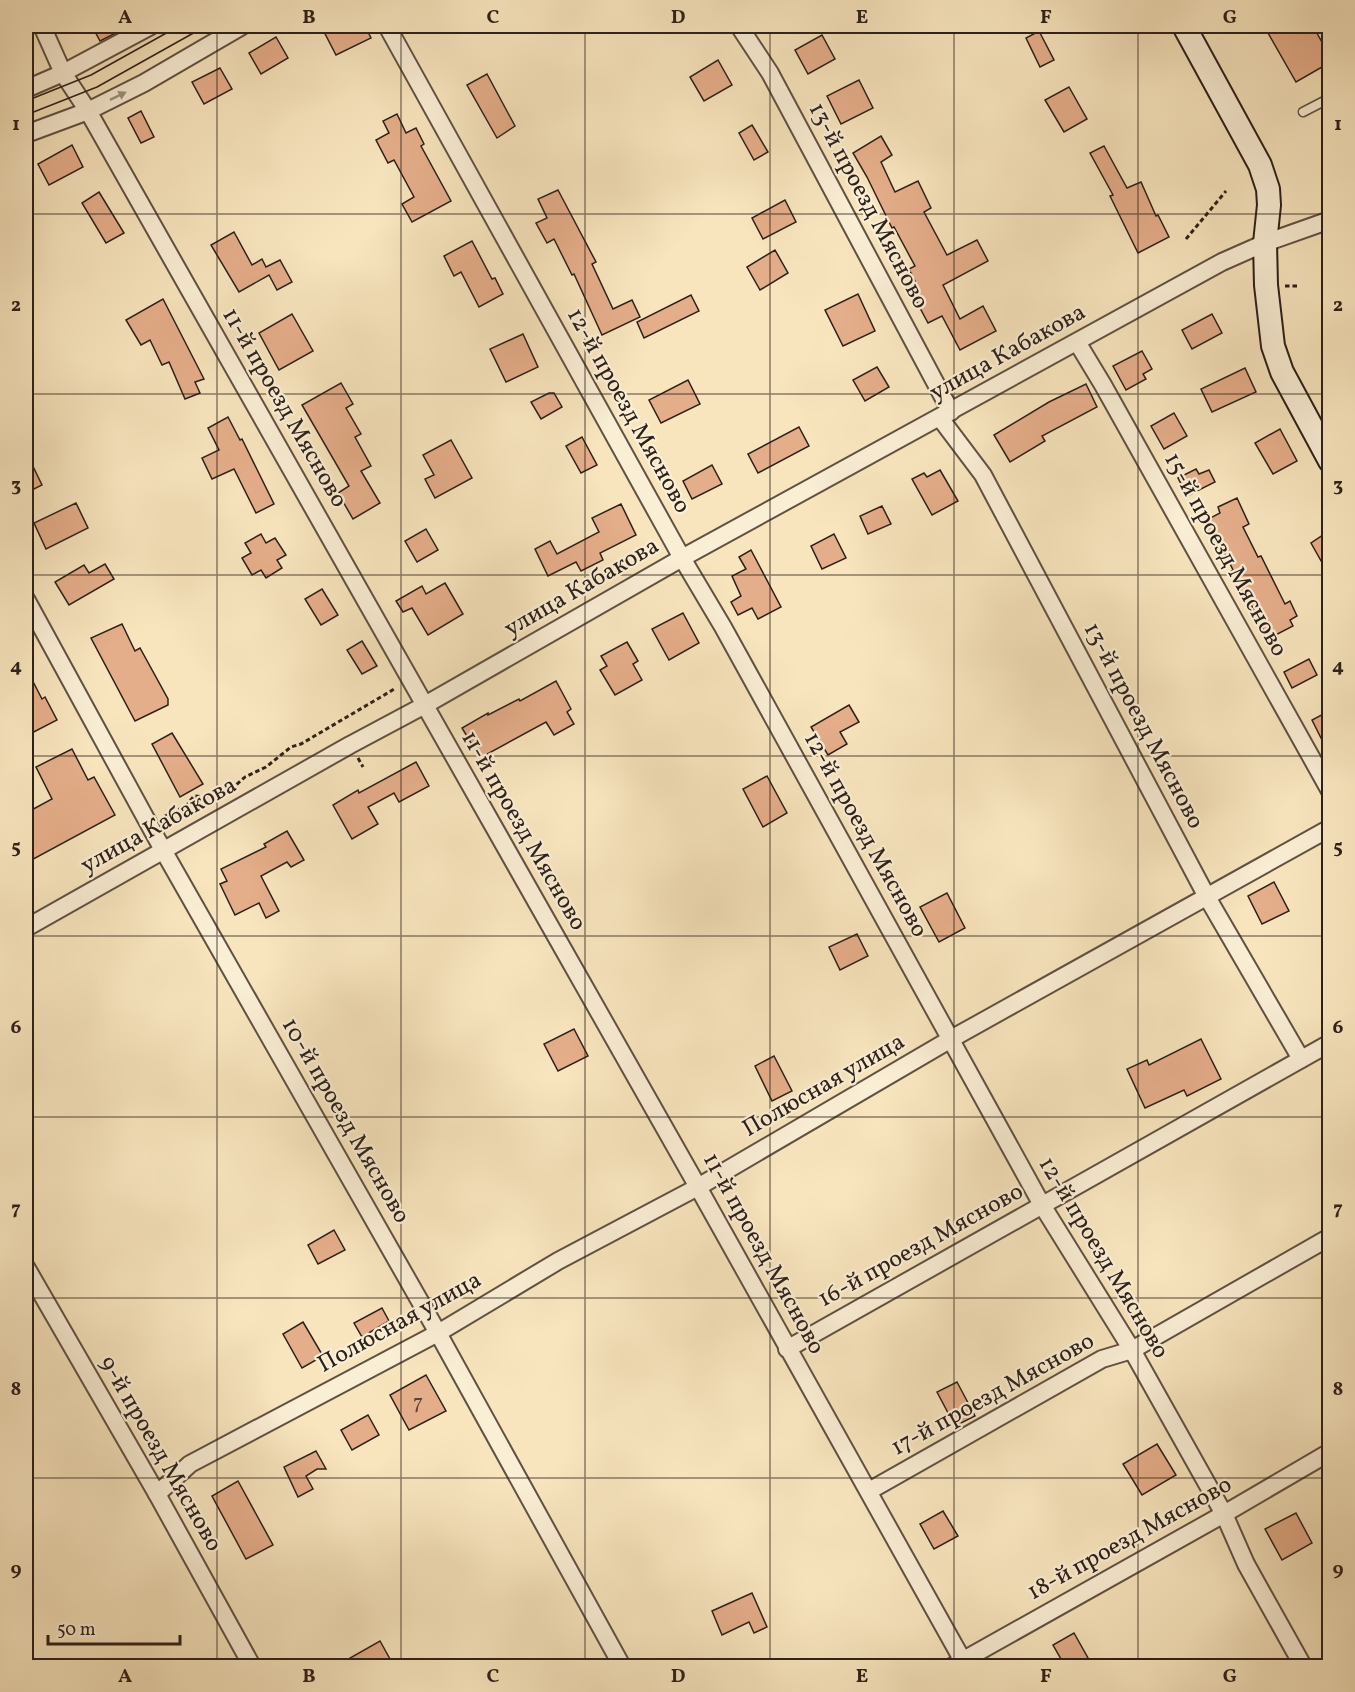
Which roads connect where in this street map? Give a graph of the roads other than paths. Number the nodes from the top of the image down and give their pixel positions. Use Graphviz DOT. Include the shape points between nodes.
graph roads {
  1 [pos="42,26"];
  2 [pos="151,26"];
  3 [pos="242,26"];
  4 [pos="387,26"];
  5 [pos="739,26"];
  6 [pos="1184,26"];
  7 [pos="63,73"];
  8 [pos="26,89"];
  9 [pos="1329,98"];
  10 [pos="87,111"];
  11 [pos="1303,112"];
  12 [pos="26,134"];
  13 [pos="1329,220"];
  14 [pos="1265,243"];
  15 [pos="1077,342"];
  16 [pos="945,415"];
  17 [pos="1329,461"];
  18 [pos="682,558"];
  19 [pos="26,599"];
  20 [pos="425,705"];
  21 [pos="1329,791"];
  22 [pos="1329,828"];
  23 [pos="163,850"];
  24 [pos="1207,897"];
  25 [pos="26,928"];
  26 [pos="951,1039"];
  27 [pos="1329,1043"];
  28 [pos="1301,1059"];
  29 [pos="698,1187"];
  30 [pos="1042,1205"];
  31 [pos="1329,1237"];
  32 [pos="26,1267"];
  33 [pos="438,1333"];
  34 [pos="787,1349"];
  35 [pos="1132,1350"];
  36 [pos="1329,1452"];
  37 [pos="869,1491"];
  38 [pos="157,1494"];
  39 [pos="1224,1514"];
  40 [pos="958,1664"];
  41 [pos="252,1666"];
  42 [pos="622,1666"];
  43 [pos="1303,1666"];
  1 -- 7 [label="street, 11-й проезд Мясново"];
  2 -- 7 [label="street"];
  10 -- 3 [label="street, one-way"];
  4 -- 18 [label="street, 12-й проезд Мясново"];
  5 -- 16 [label="street, 13-й проезд Мясново" via="770,73"];
  6 -- 14 [label="street" via="1260,165 1268,189"];
  7 -- 8 [label="street"];
  7 -- 10 [label="street, 11-й проезд Мясново"];
  9 -- 11 [label="lane"];
  10 -- 12 [label="street"];
  10 -- 20 [label="street, 11-й проезд Мясново"];
  13 -- 14 [label="street, улица Кабакова"];
  14 -- 15 [label="street, улица Кабакова" via="1222,262"];
  14 -- 17 [label="street" via="1273,346 1282,372"];
  15 -- 16 [label="street, улица Кабакова"];
  15 -- 21 [label="street, 15-й проезд Мясново"];
  16 -- 18 [label="street, улица Кабакова"];
  16 -- 24 [label="street, 13-й проезд Мясново" via="983,475"];
  18 -- 20 [label="street, улица Кабакова"];
  18 -- 26 [label="street, 12-й проезд Мясново"];
  19 -- 23 [label="street, 10-й проезд Мясново"];
  20 -- 23 [label="street, улица Кабакова"];
  20 -- 29 [label="street, 11-й проезд Мясново"];
  22 -- 24 [label="street, Полюсная улица"];
  23 -- 25 [label="street, улица Кабакова"];
  23 -- 33 [label="street, 10-й проезд Мясново"];
  24 -- 26 [label="street, Полюсная улица"];
  24 -- 28 [label="street, 13-й проезд Мясново"];
  26 -- 29 [label="street, Полюсная улица"];
  26 -- 30 [label="street, 12-й проезд Мясново"];
  27 -- 28 [label="street, 16-й проезд Мясново"];
  28 -- 30 [label="street, 16-й проезд Мясново"];
  29 -- 33 [label="street, Полюсная улица" via="558,1261"];
  29 -- 34 [label="street, 11-й проезд Мясново"];
  30 -- 34 [label="street, 16-й проезд Мясново"];
  30 -- 35 [label="street, 12-й проезд Мясново"];
  31 -- 35 [label="street, 17-й проезд Мясново"];
  32 -- 38 [label="street, 9-й проезд Мясново"];
  33 -- 38 [label="street, Полюсная улица" via="190,1464"];
  33 -- 42 [label="street, 10-й проезд Мясново"];
  34 -- 37 [label="street, 11-й проезд Мясново"];
  35 -- 37 [label="street, 17-й проезд Мясново" via="1102,1359"];
  35 -- 39 [label="street, 12-й проезд Мясново"];
  36 -- 39 [label="street, 18-й проезд Мясново"];
  37 -- 40 [label="street, 11-й проезд Мясново"];
  38 -- 41 [label="street, 9-й проезд Мясново"];
  39 -- 40 [label="street, 18-й проезд Мясново"];
  39 -- 43 [label="street, 12-й проезд Мясново" via="1246,1564"];
}
